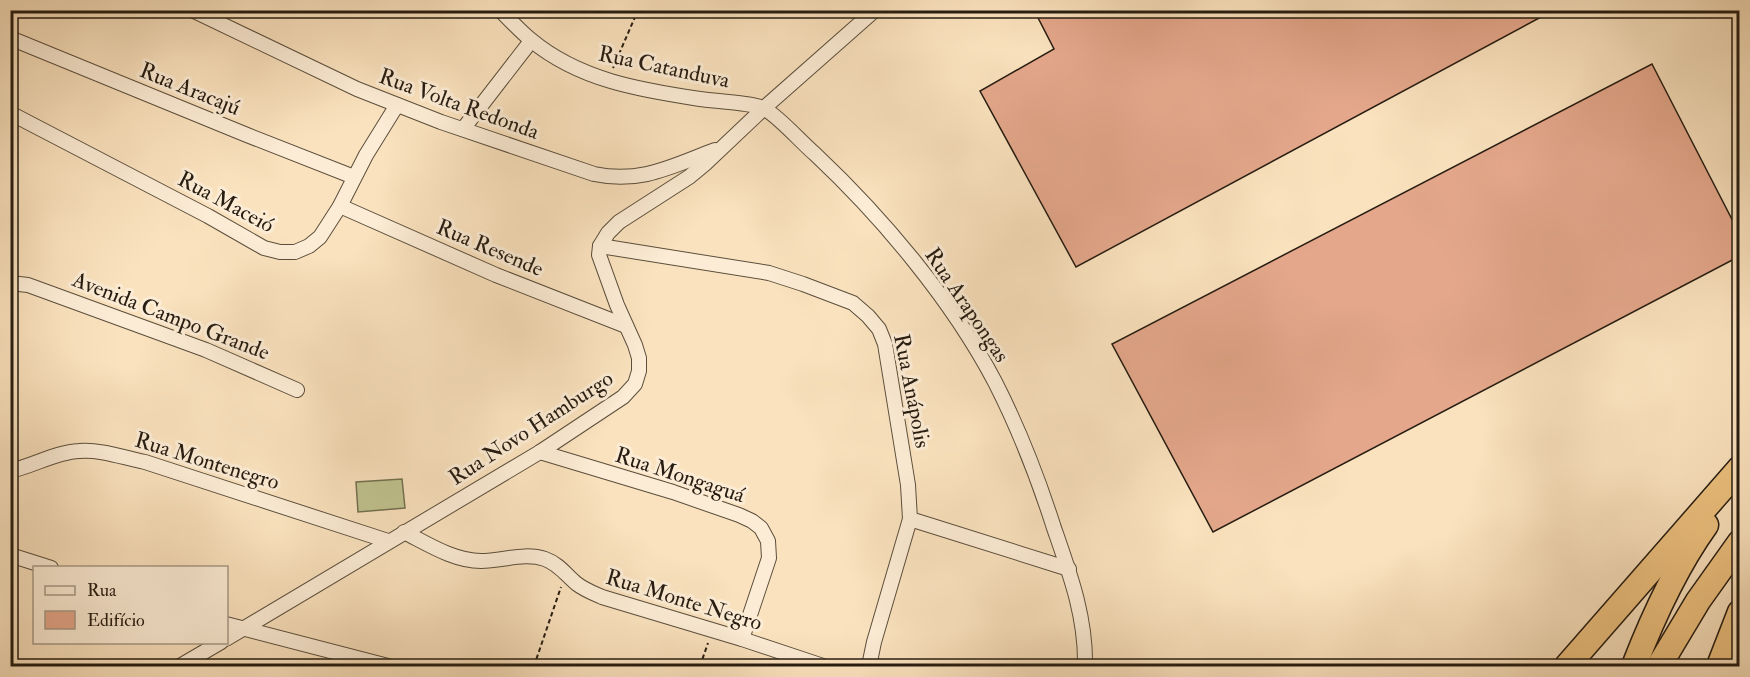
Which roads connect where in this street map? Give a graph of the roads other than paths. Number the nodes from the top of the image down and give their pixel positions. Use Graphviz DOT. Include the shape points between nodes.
graph roads {
  1 [pos="192,10"];
  2 [pos="500,10"];
  3 [pos="856,10"];
  4 [pos="873,12"];
  5 [pos="10,38"];
  6 [pos="531,41"];
  7 [pos="398,105"];
  8 [pos="764,108"];
  9 [pos="10,113"];
  10 [pos="463,129"];
  11 [pos="722,147"];
  12 [pos="354,177"];
  13 [pos="340,206"];
  14 [pos="600,246"];
  15 [pos="10,271"];
  16 [pos="10,283"];
  17 [pos="28,285"];
  18 [pos="626,326"];
  19 [pos="297,390"];
  20 [pos="540,452"];
  21 [pos="1740,468"];
  22 [pos="10,471"];
  23 [pos="1740,479"];
  24 [pos="910,519"];
  25 [pos="404,532"];
  26 [pos="388,542"];
  27 [pos="1740,542"];
  28 [pos="10,555"];
  29 [pos="48,566"];
  30 [pos="1069,569"];
  31 [pos="1740,612"];
  32 [pos="228,625"];
  33 [pos="243,629"];
  34 [pos="228,638"];
  35 [pos="742,639"];
  36 [pos="218,644"];
  37 [pos="180,666"];
  38 [pos="388,666"];
  39 [pos="823,666"];
  40 [pos="869,666"];
  41 [pos="1085,666"];
  42 [pos="1567,666"];
  43 [pos="1634,666"];
  44 [pos="1659,666"];
  45 [pos="1719,666"];
  1 -- 7 [label="street, Rua Volta Redonda"];
  2 -- 6 [label="street, Rua Catanduva"];
  3 -- 4 [label="street"];
  4 -- 8 [label="street"];
  5 -- 12 [label="street, Rua Aracajú"];
  6 -- 8 [label="street, Rua Catanduva" via="560,60 607,81"];
  6 -- 10 [label="street"];
  7 -- 10 [label="street, Rua Volta Redonda"];
  7 -- 12 [label="street, Rua Maceió"];
  8 -- 11 [label="street"];
  8 -- 30 [label="street, Rua Arapongas" via="848,186 915,263 948,308 994,381 1018,432"];
  9 -- 13 [label="street, Rua Maceió" via="264,248 295,252 309,246 320,237"];
  10 -- 11 [label="street, Rua Volta Redonda" via="614,178 657,172"];
  11 -- 14 [label="street" via="689,177 619,222"];
  12 -- 13 [label="street, Rua Maceió"];
  13 -- 18 [label="street, Rua Resende" via="496,275"];
  14 -- 18 [label="street, Rua Novo Hamburgo" via="604,271"];
  14 -- 24 [label="street, Rua Anápolis" via="769,273 854,303 879,329 885,344"];
  15 -- 17 [label="street"];
  16 -- 17 [label="street"];
  17 -- 19 [label="street, Avenida Campo Grande" via="206,350"];
  18 -- 20 [label="street, Rua Novo Hamburgo" via="639,358 635,384 624,397"];
  20 -- 25 [label="street, Rua Novo Hamburgo"];
  20 -- 35 [label="street, Rua Mongaguá" via="673,492 728,511 760,528 768,541 769,558"];
  21 -- 42 [label="highway"];
  22 -- 26 [label="street, Rua Montenegro" via="80,450 106,453 145,462"];
  23 -- 43 [label="highway" via="1676,573"];
  24 -- 30 [label="street"];
  24 -- 40 [label="street, Rua Anápolis"];
  25 -- 26 [label="street, Rua Novo Hamburgo"];
  25 -- 35 [label="street, Rua Monte Negro" via="468,560 534,557 555,564 577,584 602,597"];
  26 -- 33 [label="street, Rua Novo Hamburgo"];
  27 -- 44 [label="highway"];
  28 -- 29 [label="street"];
  30 -- 41 [label="street, Rua Arapongas" via="1083,623"];
  31 -- 45 [label="highway"];
  32 -- 33 [label="street"];
  33 -- 34 [label="street, Rua Novo Hamburgo"];
  33 -- 38 [label="street"];
  35 -- 39 [label="street, Rua Monte Negro"];
  36 -- 37 [label="street"];
}
